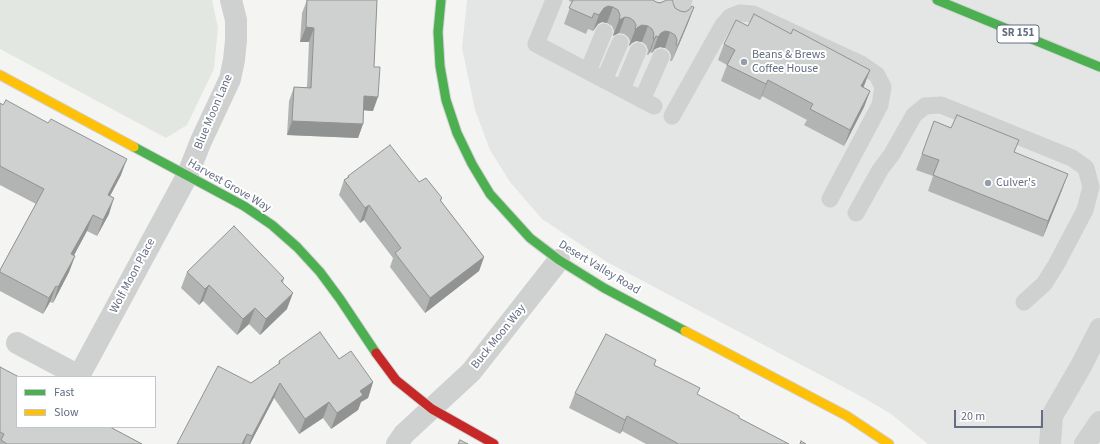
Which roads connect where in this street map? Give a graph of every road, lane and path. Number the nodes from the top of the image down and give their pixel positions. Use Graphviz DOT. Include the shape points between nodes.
graph roads {
  1 [pos="231,0"];
  2 [pos="441,0"];
  3 [pos="554,0"];
  4 [pos="684,0"];
  5 [pos="936,0"];
  6 [pos="677,18"];
  7 [pos="604,32"];
  8 [pos="620,43"];
  9 [pos="638,51"];
  10 [pos="661,57"];
  11 [pos="1100,67"];
  12 [pos="588,71"];
  13 [pos="0,75"];
  14 [pos="604,80"];
  15 [pos="622,90"];
  16 [pos="672,116"];
  17 [pos="187,176"];
  18 [pos="830,199"];
  19 [pos="856,214"];
  20 [pos="559,260"];
  21 [pos="1024,302"];
  22 [pos="1100,329"];
  23 [pos="17,343"];
  24 [pos="78,376"];
  25 [pos="81,376"];
  26 [pos="432,409"];
  27 [pos="1100,422"];
  28 [pos="397,444"];
  29 [pos="494,444"];
  30 [pos="888,444"];
  31 [pos="1050,444"];
  32 [pos="1085,444"];
  1 -- 17 [label="street, Blue Moon Lane" via="236,20 236,40 230,79"];
  2 -- 20 [label="street, Desert Valley Road" via="438,32 440,66 446,100 457,133 490,194 530,238"];
  3 -- 12 [label="lane" via="536,44"];
  4 -- 6 [label="lane"];
  5 -- 11 [label="street, SR 151"];
  7 -- 12 [label="lane"];
  8 -- 14 [label="lane"];
  9 -- 15 [label="lane"];
  10 -- 15 [label="lane" via="648,103"];
  12 -- 14 [label="lane"];
  13 -- 17 [label="street, Harvest Grove Way"];
  14 -- 15 [label="lane"];
  16 -- 18 [label="lane" via="723,25 730,17 740,12 753,14 861,64 877,75 883,87 880,105"];
  17 -- 25 [label="street, Wolf Moon Place"];
  17 -- 26 [label="street, Harvest Grove Way" via="244,206 272,225 297,247 320,272 396,380"];
  19 -- 21 [label="lane" via="914,115 925,106 941,105 1072,158 1086,168 1091,187 1085,210 1044,284"];
  20 -- 26 [label="street, Buck Moon Way" via="471,372"];
  20 -- 30 [label="street, Desert Valley Road" via="604,288 847,416"];
  22 -- 31 [label="street" via="1052,416"];
  23 -- 24 [label="street, Wolf Moon Place"];
  26 -- 28 [label="street, Buck Moon Way" via="404,434"];
  26 -- 29 [label="street, Harvest Grove Way"];
  27 -- 32 [label="street"];
}
